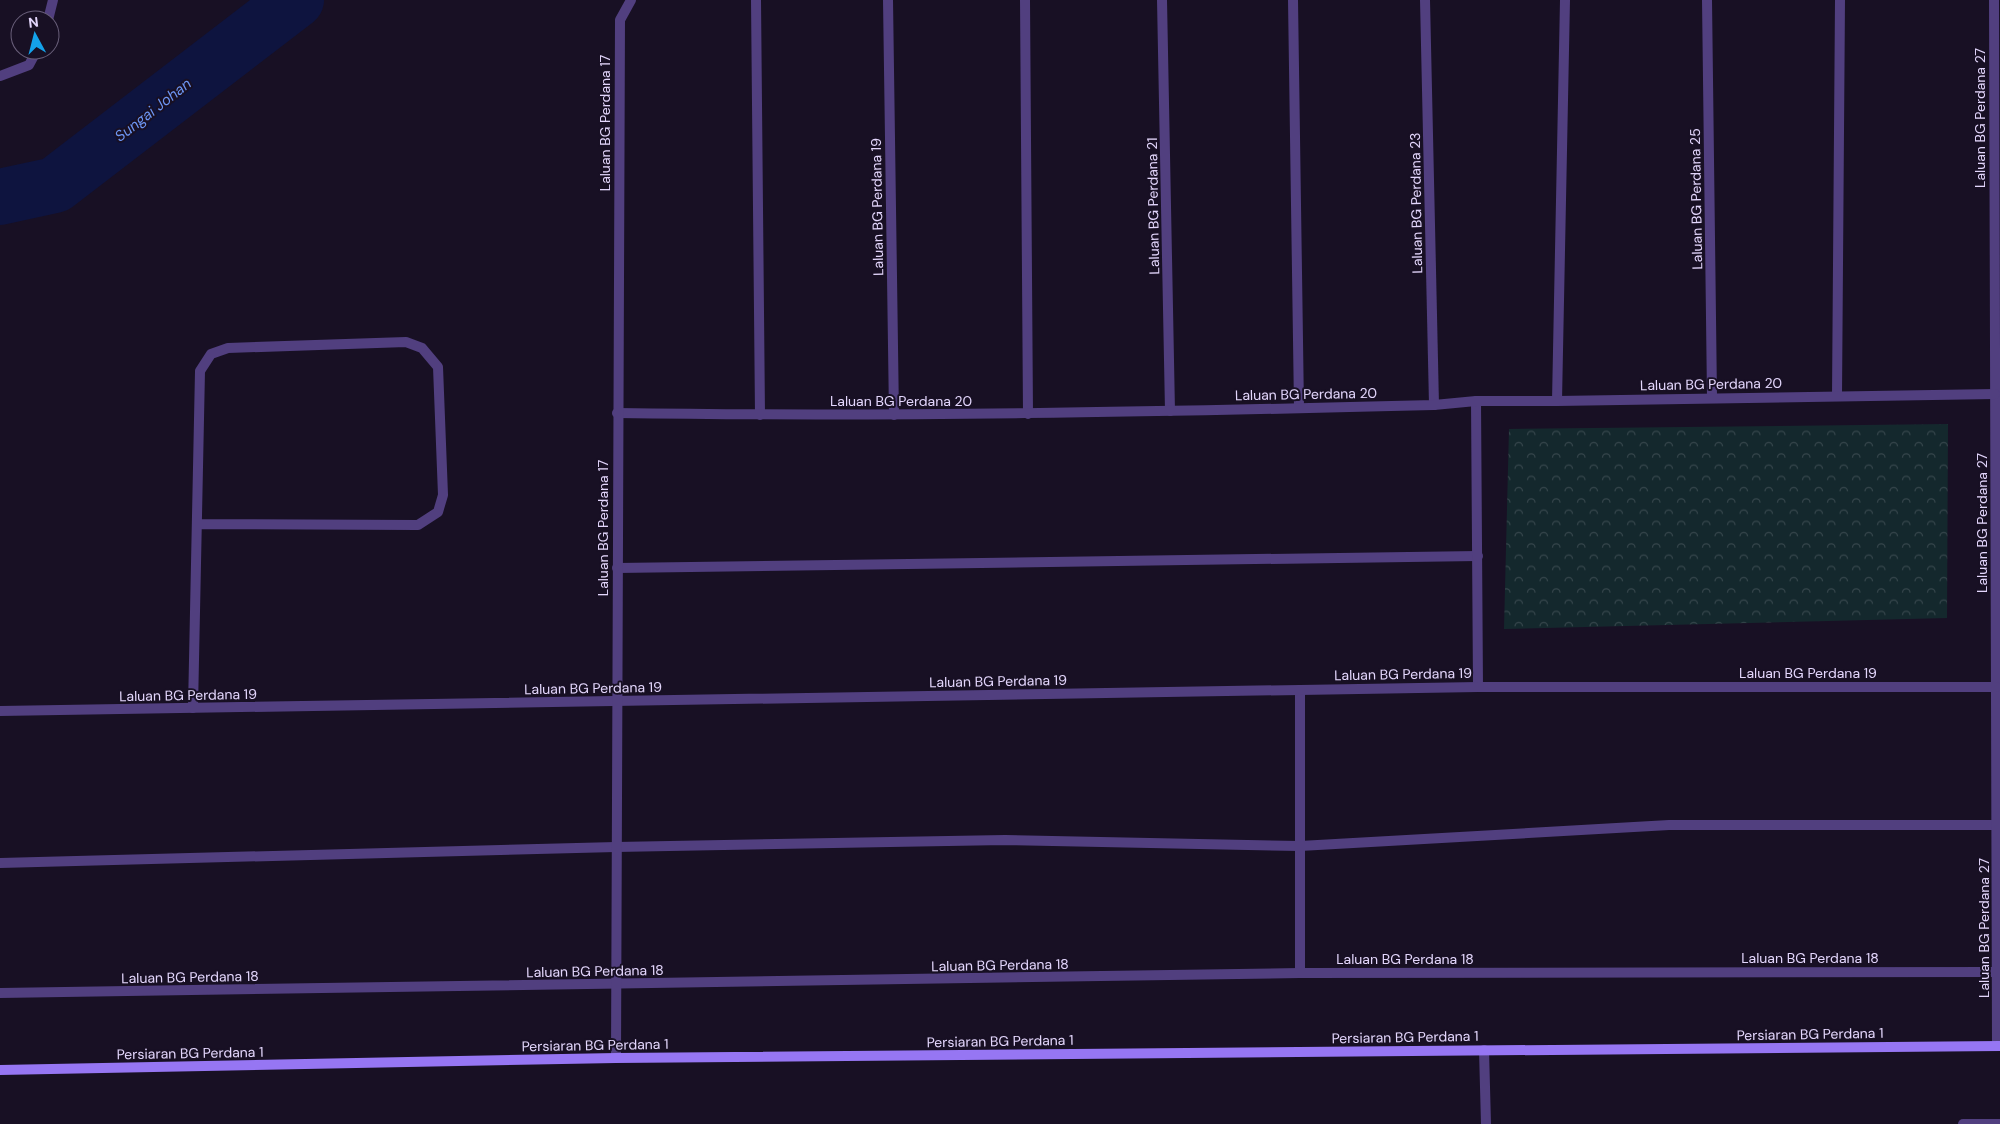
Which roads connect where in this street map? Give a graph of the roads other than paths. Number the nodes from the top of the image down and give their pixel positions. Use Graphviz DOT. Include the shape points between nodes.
graph roads {
  1 [pos="630,0"];
  2 [pos="756,0"];
  3 [pos="888,0"];
  4 [pos="1025,0"];
  5 [pos="1162,0"];
  6 [pos="1293,0"];
  7 [pos="1425,0"];
  8 [pos="1565,0"];
  9 [pos="1707,0"];
  10 [pos="1840,0"];
  11 [pos="1994,0"];
  12 [pos="1997,50"];
  13 [pos="32,60"];
  14 [pos="0,76"];
  15 [pos="1997,196"];
  16 [pos="1998,319"];
  17 [pos="1995,394"];
  18 [pos="1837,396"];
  19 [pos="1712,398"];
  20 [pos="1476,401"];
  21 [pos="1557,401"];
  22 [pos="1434,405"];
  23 [pos="1299,408"];
  24 [pos="1170,411"];
  25 [pos="617,413"];
  26 [pos="894,414"];
  27 [pos="1028,414"];
  28 [pos="760,415"];
  29 [pos="197,524"];
  30 [pos="1478,556"];
  31 [pos="617,568"];
  32 [pos="1478,686"];
  33 [pos="1996,687"];
  34 [pos="1300,690"];
  35 [pos="617,702"];
  36 [pos="193,708"];
  37 [pos="0,711"];
  38 [pos="1997,825"];
  39 [pos="1300,846"];
  40 [pos="616,847"];
  41 [pos="0,863"];
  42 [pos="1999,972"];
  43 [pos="1300,973"];
  44 [pos="615,985"];
  45 [pos="0,993"];
  46 [pos="1999,1046"];
  47 [pos="1484,1050"];
  48 [pos="616,1058"];
  49 [pos="0,1070"];
  50 [pos="1486,1124"];
  51 [pos="1962,1124"];
  52 [pos="2000,1124"];
  1 -- 25 [label="street, Laluan BG Perdana 17" via="620,20"];
  2 -- 28 [label="street"];
  3 -- 26 [label="street, Laluan BG Perdana 19"];
  4 -- 27 [label="street"];
  5 -- 24 [label="street, Laluan BG Perdana 21"];
  6 -- 23 [label="street"];
  7 -- 22 [label="street, Laluan BG Perdana 23"];
  8 -- 21 [label="street"];
  9 -- 19 [label="street, Laluan BG Perdana 25"];
  10 -- 18 [label="street"];
  11 -- 12 [label="street, Laluan BG Perdana 27"];
  12 -- 15 [label="street, Laluan BG Perdana 27"];
  13 -- 14 [label="street" via="29,65"];
  15 -- 16 [label="street, Laluan BG Perdana 27"];
  16 -- 17 [label="street, Laluan BG Perdana 27"];
  17 -- 18 [label="street, Laluan BG Perdana 20"];
  17 -- 33 [label="street, Laluan BG Perdana 27"];
  18 -- 19 [label="street, Laluan BG Perdana 20"];
  19 -- 21 [label="street, Laluan BG Perdana 20"];
  20 -- 21 [label="street, Laluan BG Perdana 20"];
  20 -- 22 [label="street, Laluan BG Perdana 20"];
  20 -- 30 [label="street"];
  22 -- 23 [label="street, Laluan BG Perdana 20"];
  23 -- 24 [label="street, Laluan BG Perdana 20"];
  24 -- 27 [label="street, Laluan BG Perdana 20"];
  25 -- 28 [label="street, Laluan BG Perdana 20"];
  25 -- 31 [label="street, Laluan BG Perdana 17"];
  26 -- 27 [label="street, Laluan BG Perdana 20"];
  26 -- 28 [label="street, Laluan BG Perdana 20"];
  29 -- 29 [label="street" via="200,371 211,354 228,348 406,342 422,348 438,367 443,495 438,512 418,525"];
  29 -- 36 [label="street"];
  30 -- 31 [label="street"];
  30 -- 32 [label="street"];
  31 -- 35 [label="street, Laluan BG Perdana 17"];
  32 -- 33 [label="street, Laluan BG Perdana 19"];
  32 -- 34 [label="street, Laluan BG Perdana 19"];
  33 -- 38 [label="street, Laluan BG Perdana 27"];
  34 -- 35 [label="street, Laluan BG Perdana 19"];
  34 -- 39 [label="street"];
  35 -- 36 [label="street, Laluan BG Perdana 19"];
  35 -- 40 [label="street, Laluan BG Perdana 17"];
  36 -- 37 [label="street, Laluan BG Perdana 19"];
  38 -- 39 [label="street" via="1669,825"];
  38 -- 42 [label="street, Laluan BG Perdana 27"];
  39 -- 40 [label="street" via="1005,840"];
  39 -- 43 [label="street"];
  40 -- 41 [label="street"];
  40 -- 44 [label="street, Laluan BG Perdana 17"];
  42 -- 43 [label="street, Laluan BG Perdana 18"];
  42 -- 46 [label="street, Laluan BG Perdana 27"];
  43 -- 44 [label="street, Laluan BG Perdana 18"];
  44 -- 45 [label="street, Laluan BG Perdana 18"];
  44 -- 48 [label="street, Laluan BG Perdana 17"];
  46 -- 47 [label="street, Persiaran BG Perdana 1"];
  47 -- 48 [label="street, Persiaran BG Perdana 1"];
  47 -- 50 [label="street"];
  48 -- 49 [label="street, Persiaran BG Perdana 1"];
  51 -- 52 [label="street"];
}
